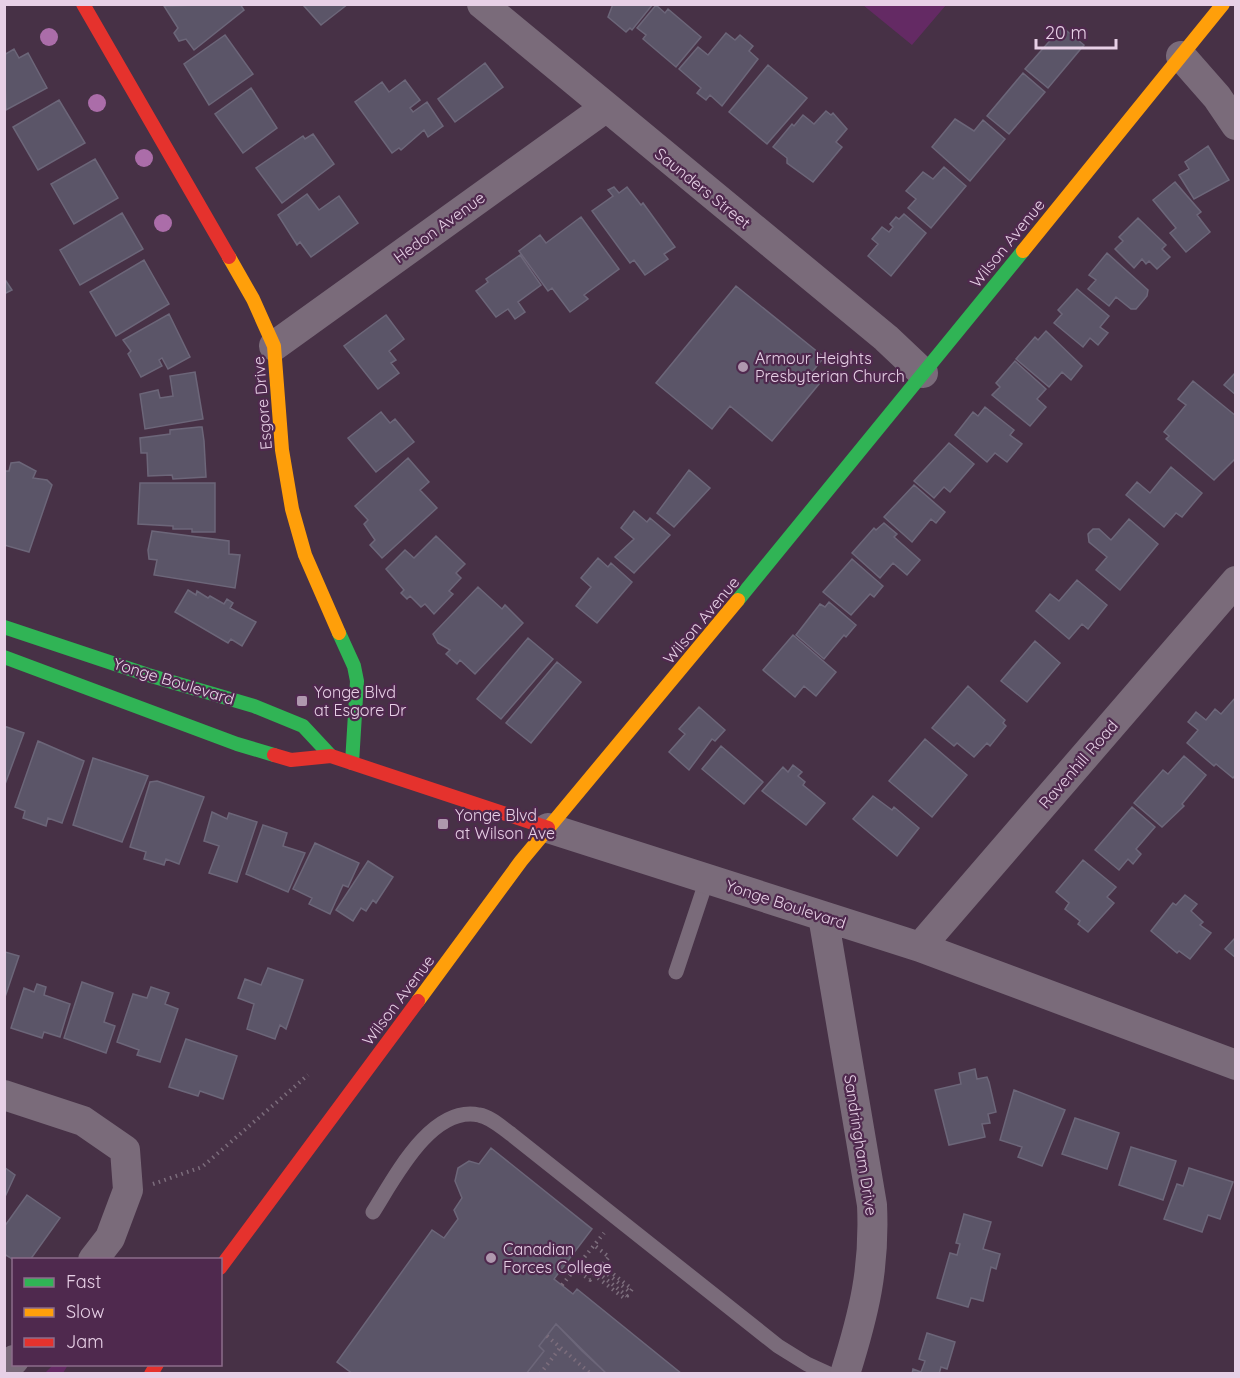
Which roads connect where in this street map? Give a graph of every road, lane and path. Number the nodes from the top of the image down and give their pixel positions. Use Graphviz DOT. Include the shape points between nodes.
graph roads {
  1 [pos="83,4"];
  2 [pos="482,4"];
  3 [pos="1223,4"];
  4 [pos="1181,56"];
  5 [pos="605,108"];
  6 [pos="1236,125"];
  7 [pos="274,346"];
  8 [pos="923,373"];
  9 [pos="1236,581"];
  10 [pos="4,627"];
  11 [pos="4,657"];
  12 [pos="331,756"];
  13 [pos="352,763"];
  14 [pos="548,828"];
  15 [pos="707,879"];
  16 [pos="823,916"];
  17 [pos="920,947"];
  18 [pos="676,972"];
  19 [pos="1236,1065"];
  20 [pos="308,1075"];
  21 [pos="4,1095"];
  22 [pos="128,1190"];
  23 [pos="373,1212"];
  24 [pos="95,1258"];
  25 [pos="222,1265"];
  26 [pos="575,1269"];
  27 [pos="562,1286"];
  28 [pos="547,1336"];
  29 [pos="560,1348"];
  30 [pos="540,1374"];
  31 [pos="591,1374"];
  32 [pos="829,1374"];
  33 [pos="845,1374"];
  1 -- 7 [label="street, Esgore Drive" via="253,299"];
  2 -- 5 [label="street, Saunders Street"];
  3 -- 4 [label="street, Wilson Avenue"];
  4 -- 6 [label="street"];
  4 -- 8 [label="street, Wilson Avenue"];
  5 -- 7 [label="street, Hedon Avenue"];
  5 -- 8 [label="street, Saunders Street" via="886,338"];
  7 -- 13 [label="street, Esgore Drive" via="282,450 292,509 305,555 345,643 357,681"];
  8 -- 14 [label="street, Wilson Avenue"];
  9 -- 17 [label="street, Ravenhill Road"];
  10 -- 12 [label="street, Yonge Boulevard" via="254,706 303,726"];
  11 -- 12 [label="street, Yonge Boulevard" via="237,744 291,760"];
  12 -- 13 [label="street, Yonge Boulevard"];
  13 -- 14 [label="street, Yonge Boulevard"];
  14 -- 15 [label="street, Yonge Boulevard"];
  14 -- 25 [label="street, Wilson Avenue"];
  15 -- 16 [label="street, Yonge Boulevard"];
  15 -- 18 [label="lane"];
  16 -- 17 [label="street, Yonge Boulevard"];
  16 -- 33 [label="street, Sandringham Drive" via="872,1205 874,1247 864,1313"];
  17 -- 19 [label="street, Yonge Boulevard"];
  20 -- 22 [label="path" via="202,1167"];
  21 -- 22 [label="street" via="83,1121 125,1150"];
  22 -- 24 [label="street" via="110,1238"];
  23 -- 32 [label="lane" via="412,1149 446,1122 459,1116 482,1115 778,1346"];
  26 -- 26 [label="path" via="594,1245 609,1257 602,1265 632,1289 630,1292 600,1268 597,1272 627,1296 624,1298 594,1275 590,1280"];
  26 -- 27 [label="path"];
  28 -- 29 [label="path"];
  29 -- 30 [label="path"];
  29 -- 31 [label="path"];
}
